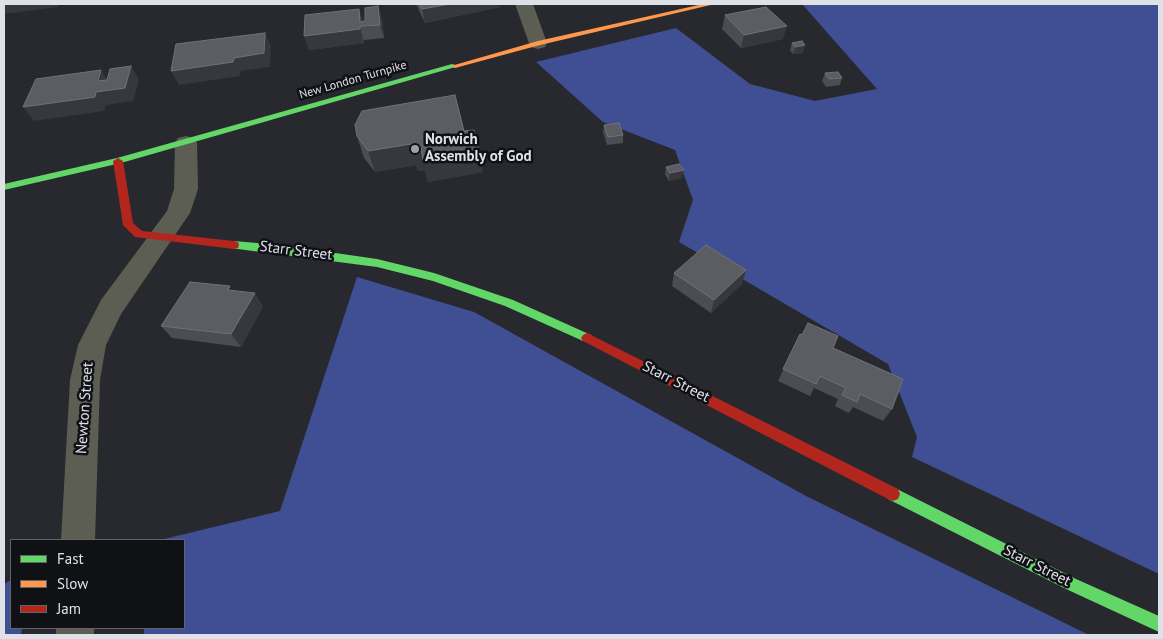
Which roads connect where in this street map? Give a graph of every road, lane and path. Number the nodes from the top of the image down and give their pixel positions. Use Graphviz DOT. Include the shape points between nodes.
graph roads {
  1 [pos="524,4"];
  2 [pos="711,4"];
  3 [pos="538,43"];
  4 [pos="186,142"];
  5 [pos="118,161"];
  6 [pos="4,187"];
  7 [pos="162,238"];
  8 [pos="78,539"];
  9 [pos="1159,624"];
  1 -- 3 [label="street"];
  2 -- 3 [label="street, New London Turnpike"];
  3 -- 4 [label="street, New London Turnpike"];
  4 -- 5 [label="street, New London Turnpike"];
  4 -- 7 [label="street" via="185,196"];
  5 -- 6 [label="street, New London Turnpike"];
  5 -- 7 [label="street, Starr Street" via="128,226 138,234"];
  7 -- 8 [label="street, Newton Street" via="111,308 92,346 85,380"];
  7 -- 9 [label="street, Starr Street" via="280,248 377,263 434,276 509,303 575,332 1071,584"];
}
